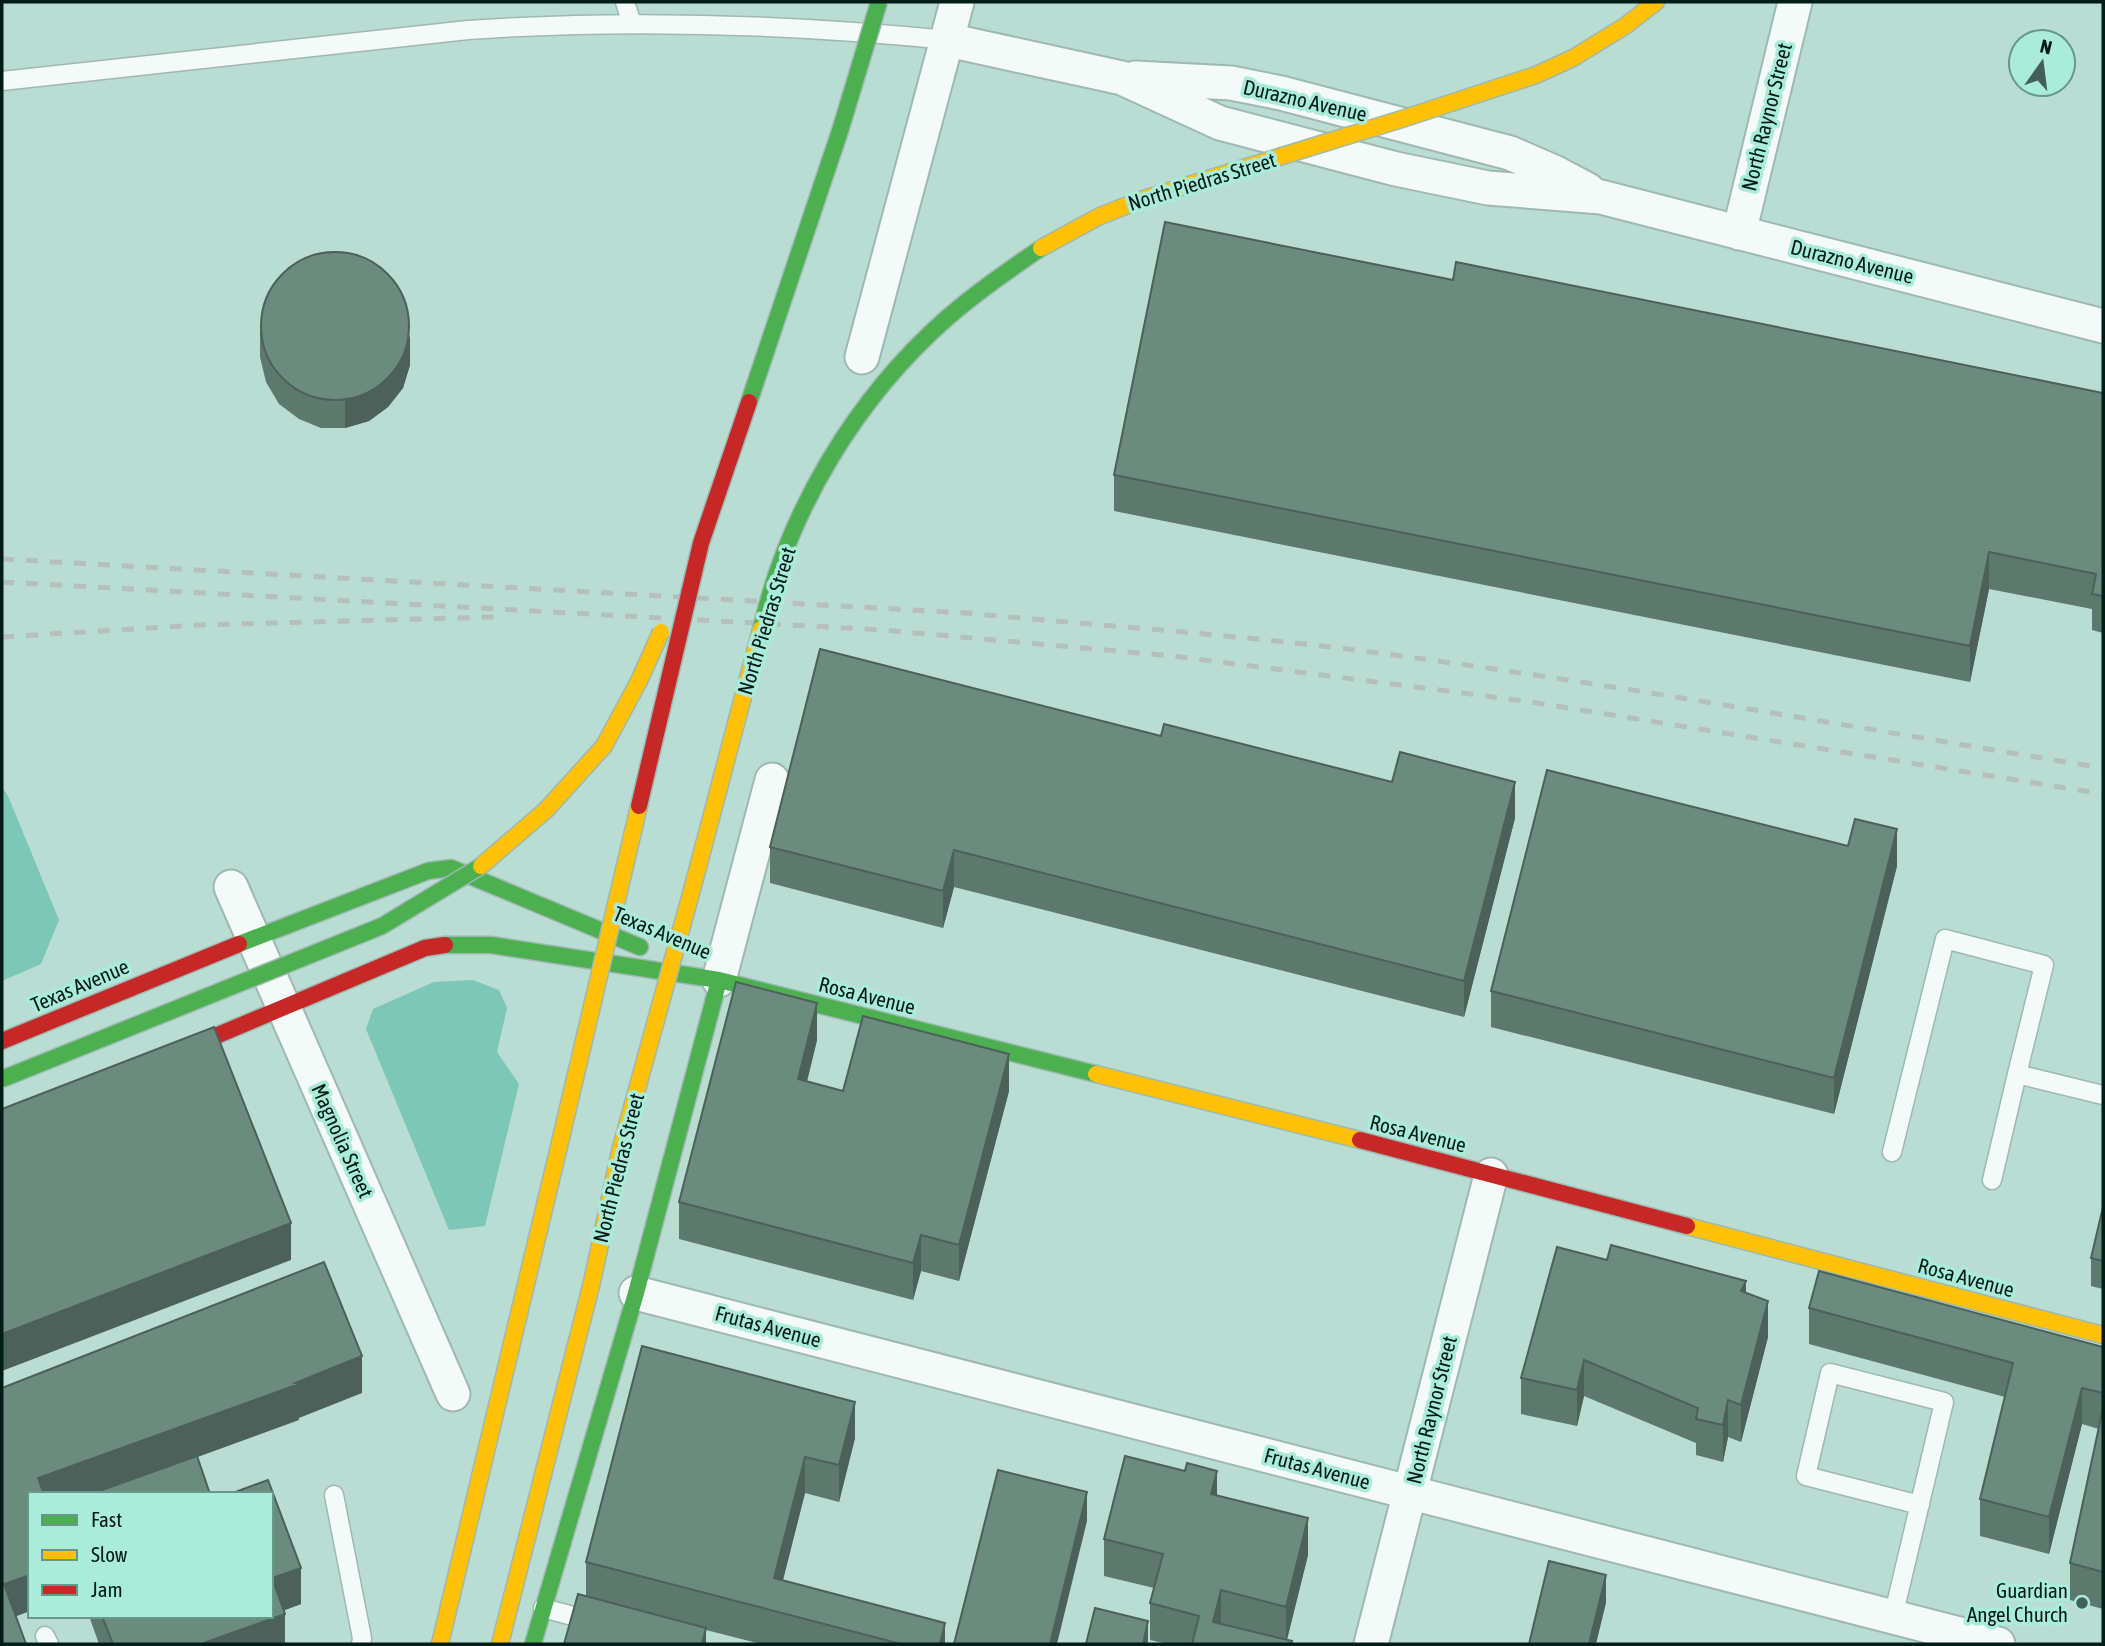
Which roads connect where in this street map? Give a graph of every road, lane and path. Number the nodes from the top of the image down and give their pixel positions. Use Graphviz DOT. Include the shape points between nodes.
graph roads {
  1 [pos="625,2"];
  2 [pos="879,2"];
  3 [pos="957,2"];
  4 [pos="1656,2"];
  5 [pos="1795,2"];
  6 [pos="632,24"];
  7 [pos="948,40"];
  8 [pos="1122,78"];
  9 [pos="2,82"];
  10 [pos="1601,197"];
  11 [pos="1739,233"];
  12 [pos="2103,326"];
  13 [pos="862,357"];
  14 [pos="701,543"];
  15 [pos="772,780"];
  16 [pos="231,887"];
  17 [pos="253,939"];
  18 [pos="719,980"];
  19 [pos="283,1007"];
  20 [pos="2,1041"];
  21 [pos="155,1062"];
  22 [pos="2017,1074"];
  23 [pos="2,1079"];
  24 [pos="2103,1095"];
  25 [pos="1892,1152"];
  26 [pos="1491,1175"];
  27 [pos="1993,1180"];
  28 [pos="636,1293"];
  29 [pos="2103,1335"];
  30 [pos="453,1394"];
  31 [pos="1410,1493"];
  32 [pos="334,1495"];
  33 [pos="1920,1505"];
  34 [pos="543,1608"];
  35 [pos="1893,1617"];
  36 [pos="617,1627"];
  37 [pos="361,1644"];
  38 [pos="440,1644"];
  39 [pos="500,1644"];
  40 [pos="533,1644"];
  41 [pos="1371,1644"];
  42 [pos="1998,1644"];
  1 -- 6 [label="lane"];
  2 -- 14 [label="main road, bridge"];
  3 -- 7 [label="street"];
  4 -- 39 [label="main road, North Piedras Street, bridge" via="1573,58 1536,75 1270,161 1166,189 1097,217 1023,259 965,301 913,350 847,432 805,505 776,573 620,1152 592,1282"];
  5 -- 11 [label="street, North Raynor Street"];
  6 -- 7 [label="lane" via="833,29"];
  6 -- 9 [label="lane" via="468,30"];
  7 -- 8 [label="street, Durazno Avenue"];
  7 -- 13 [label="street"];
  8 -- 10 [label="street, Durazno Avenue" via="1220,123 1396,169 1488,188"];
  8 -- 10 [label="street, Durazno Avenue" via="1231,83 1280,93 1510,153"];
  10 -- 11 [label="street, Durazno Avenue"];
  11 -- 12 [label="street, Durazno Avenue"];
  14 -- 23 [label="main road, bridge" via="639,681 604,746 546,810 481,866 382,926"];
  14 -- 38 [label="main road, bridge"];
  15 -- 18 [label="street"];
  16 -- 17 [label="street, Magnolia Street"];
  17 -- 18 [label="main road, Texas Avenue" via="428,870 450,868"];
  17 -- 19 [label="street, Magnolia Street"];
  17 -- 20 [label="main road, Texas Avenue"];
  18 -- 19 [label="main road, Texas Avenue" via="491,945 442,945"];
  18 -- 26 [label="main road, Rosa Avenue"];
  18 -- 28 [label="main road"];
  19 -- 21 [label="main road, Texas Avenue"];
  19 -- 30 [label="street, Magnolia Street"];
  22 -- 24 [label="lane"];
  22 -- 25 [label="lane" via="2044,965 1945,939"];
  22 -- 27 [label="lane"];
  26 -- 29 [label="main road, Rosa Avenue"];
  26 -- 31 [label="street, North Raynor Street"];
  28 -- 31 [label="street, Frutas Avenue"];
  28 -- 34 [label="main road"];
  31 -- 35 [label="street, Frutas Avenue"];
  31 -- 41 [label="street, North Raynor Street"];
  32 -- 37 [label="lane"];
  33 -- 33 [label="lane" via="1944,1402 1830,1373 1806,1476"];
  33 -- 35 [label="lane"];
  34 -- 36 [label="lane"];
  34 -- 40 [label="main road"];
  35 -- 42 [label="street, Frutas Avenue"];
}
